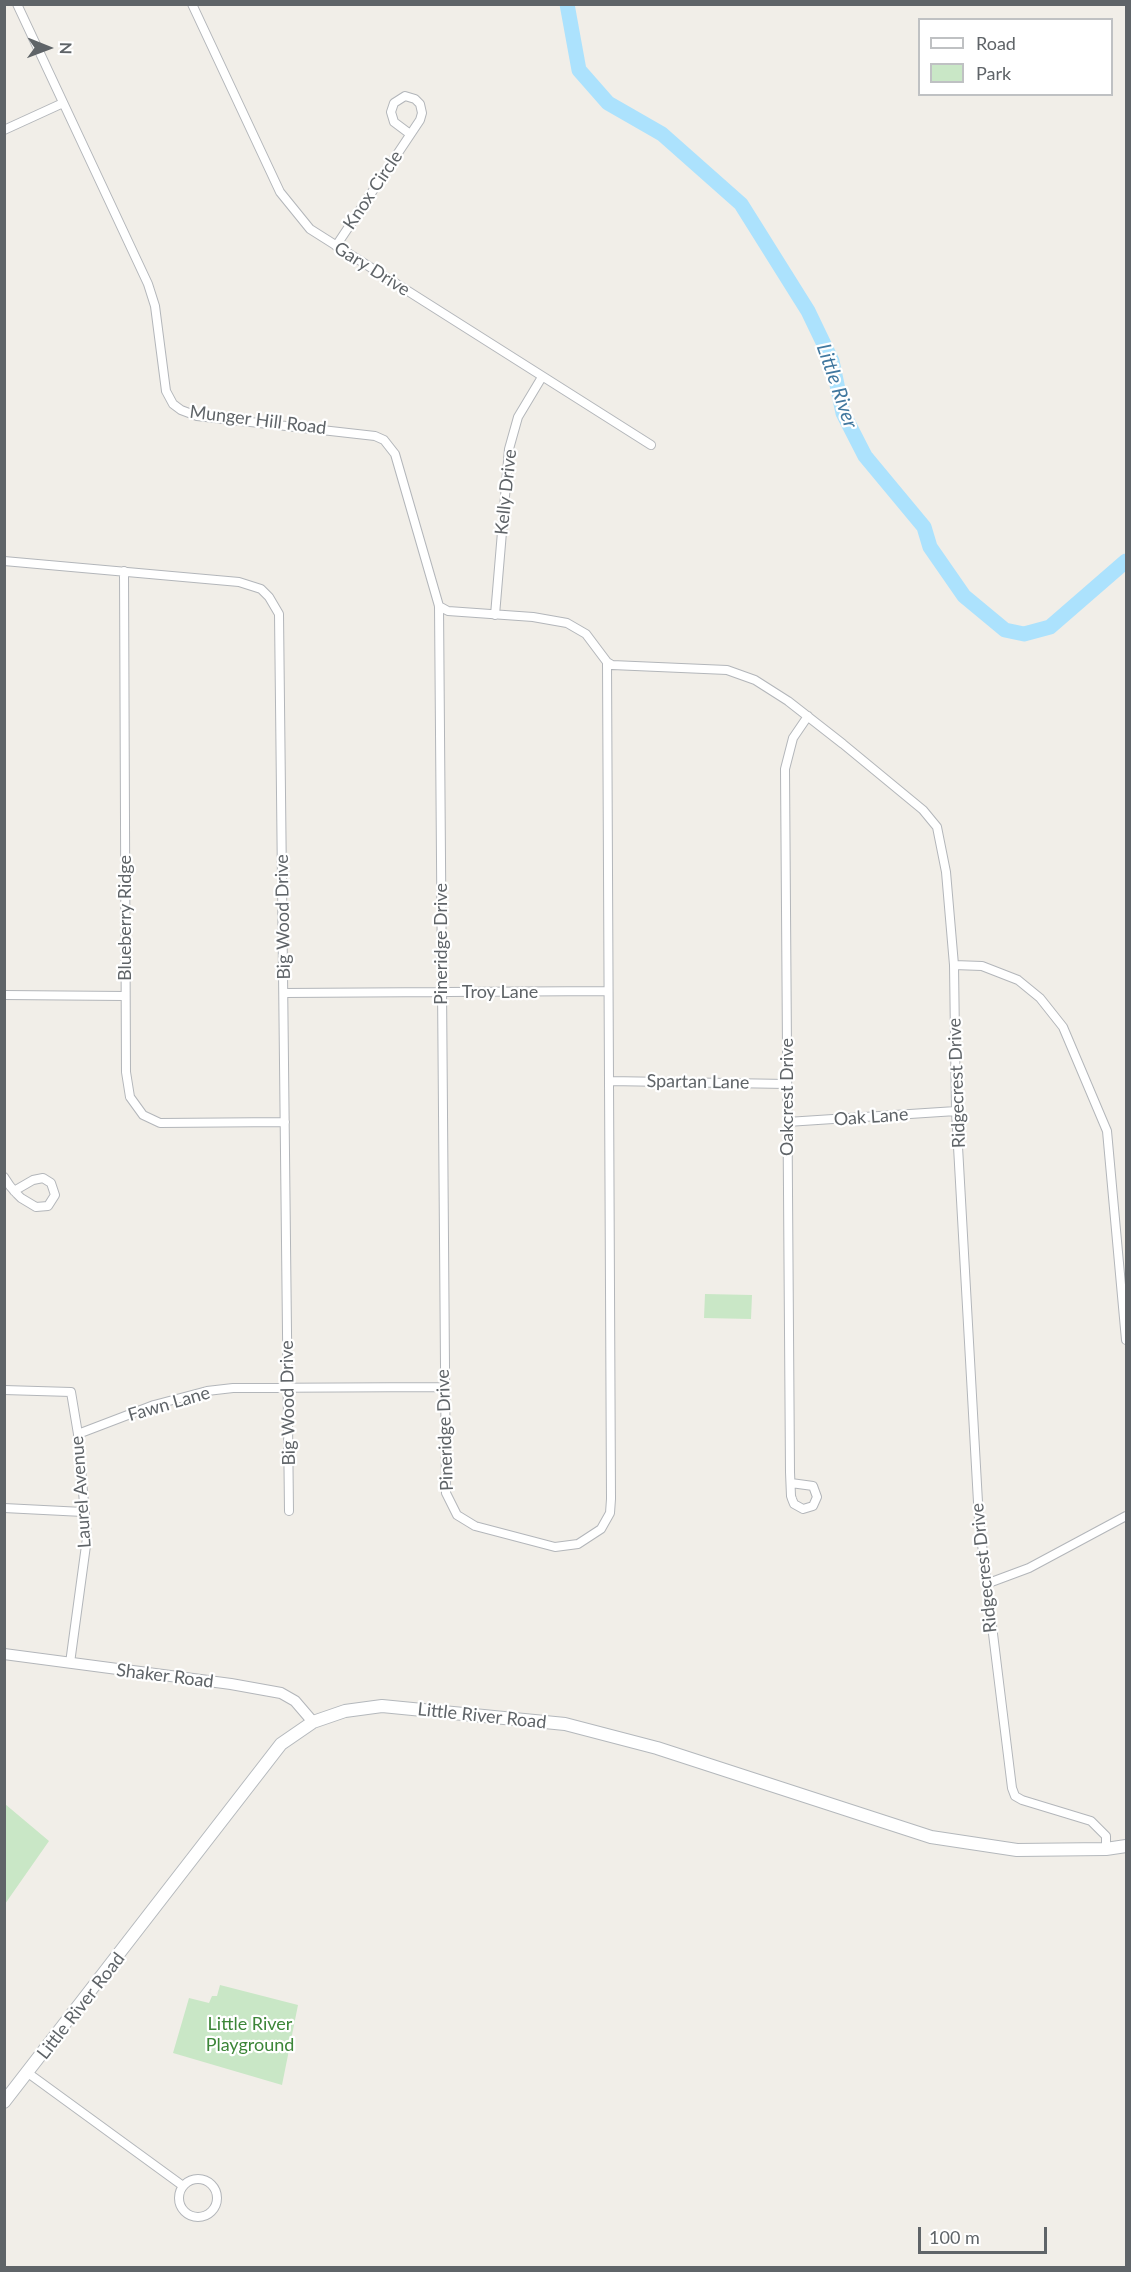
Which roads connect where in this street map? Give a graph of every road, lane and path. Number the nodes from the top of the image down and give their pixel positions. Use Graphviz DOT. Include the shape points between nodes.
graph roads {
  1 [pos="17,4"];
  2 [pos="192,4"];
  3 [pos="63,103"];
  4 [pos="4,130"];
  5 [pos="410,134"];
  6 [pos="336,246"];
  7 [pos="542,377"];
  8 [pos="651,445"];
  9 [pos="4,561"];
  10 [pos="124,571"];
  11 [pos="439,606"];
  12 [pos="495,615"];
  13 [pos="607,662"];
  14 [pos="808,716"];
  15 [pos="954,965"];
  16 [pos="609,991"];
  17 [pos="441,992"];
  18 [pos="284,993"];
  19 [pos="4,996"];
  20 [pos="126,996"];
  21 [pos="609,1081"];
  22 [pos="787,1084"];
  23 [pos="956,1111"];
  24 [pos="285,1122"];
  25 [pos="787,1122"];
  26 [pos="4,1178"];
  27 [pos="15,1191"];
  28 [pos="1126,1340"];
  29 [pos="443,1387"];
  30 [pos="288,1388"];
  31 [pos="4,1390"];
  32 [pos="78,1434"];
  33 [pos="791,1483"];
  34 [pos="4,1508"];
  35 [pos="289,1511"];
  36 [pos="83,1512"];
  37 [pos="1126,1516"];
  38 [pos="986,1584"];
  39 [pos="4,1654"];
  40 [pos="70,1663"];
  41 [pos="314,1722"];
  42 [pos="1126,1846"];
  43 [pos="1106,1849"];
  44 [pos="28,2073"];
  45 [pos="4,2103"];
  46 [pos="183,2186"];
  1 -- 3 [label="street, Munger Hill Road"];
  2 -- 6 [label="street, Gary Drive" via="280,192 310,229"];
  3 -- 4 [label="street"];
  3 -- 11 [label="street, Munger Hill Road" via="152,294 164,381 173,404 197,416 364,433 384,440 395,454"];
  5 -- 5 [label="street, Knox Circle" via="422,110 415,99 405,96 396,100 391,112 394,122"];
  5 -- 6 [label="street, Knox Circle"];
  6 -- 7 [label="street, Gary Drive"];
  7 -- 8 [label="street, Gary Drive"];
  7 -- 12 [label="street, Kelly Drive" via="518,417 509,449"];
  9 -- 10 [label="street, Big Wood Drive"];
  10 -- 18 [label="street, Big Wood Drive" via="239,582 261,590 279,614"];
  10 -- 20 [label="street, Blueberry Ridge"];
  11 -- 12 [label="street" via="448,611"];
  11 -- 17 [label="street, Pineridge Drive"];
  12 -- 13 [label="street" via="555,620 578,628 594,641"];
  13 -- 14 [label="street, Ridgecrest Drive" via="630,667 727,670 755,680"];
  13 -- 16 [label="street, Pineridge Drive"];
  14 -- 15 [label="street, Ridgecrest Drive" via="923,810 937,827 946,872"];
  14 -- 22 [label="street, Oakcrest Drive" via="793,738 785,769"];
  15 -- 23 [label="street, Ridgecrest Drive"];
  15 -- 28 [label="street" via="982,966 1018,980 1041,998 1063,1027 1107,1131"];
  16 -- 17 [label="street, Troy Lane"];
  16 -- 21 [label="street, Pineridge Drive"];
  17 -- 18 [label="street, Troy Lane"];
  17 -- 29 [label="street, Pineridge Drive"];
  18 -- 24 [label="street, Big Wood Drive"];
  19 -- 20 [label="street"];
  20 -- 24 [label="street, Blueberry Ridge" via="127,1085 143,1115 171,1124"];
  21 -- 22 [label="street, Spartan Lane"];
  21 -- 29 [label="street, Pineridge Drive" via="611,1499 610,1513 601,1529 578,1544 555,1547 475,1526 457,1515 448,1502 444,1480"];
  22 -- 25 [label="street, Oakcrest Drive"];
  23 -- 25 [label="street, Oak Lane"];
  23 -- 38 [label="street, Ridgecrest Drive" via="976,1489"];
  24 -- 30 [label="street, Big Wood Drive"];
  25 -- 33 [label="street, Oakcrest Drive"];
  26 -- 27 [label="street"];
  27 -- 27 [label="street" via="39,1208 51,1204 55,1195 51,1183 43,1178"];
  29 -- 30 [label="street, Fawn Lane"];
  30 -- 32 [label="street, Fawn Lane" via="207,1391 154,1405"];
  30 -- 35 [label="street, Big Wood Drive"];
  31 -- 32 [label="street, Laurel Avenue" via="71,1392"];
  32 -- 36 [label="street, Laurel Avenue"];
  34 -- 36 [label="street"];
  36 -- 40 [label="street, Laurel Avenue" via="86,1555"];
  37 -- 38 [label="street" via="1029,1568"];
  38 -- 43 [label="street, Ridgecrest Drive" via="1015,1796 1091,1821 1106,1836"];
  39 -- 40 [label="street, Shaker Road"];
  40 -- 41 [label="street, Shaker Road" via="281,1694 295,1701"];
  41 -- 43 [label="main road, Little River Road" via="345,1711 382,1706 565,1724 657,1748 931,1837 1017,1850"];
  41 -- 44 [label="main road, Little River Road" via="281,1744 258,1771"];
  42 -- 43 [label="main road, Little River Road"];
  44 -- 45 [label="main road, Little River Road"];
  44 -- 46 [label="street"];
  46 -- 46 [label="street" via="193,2179 210,2183 217,2200 212,2211 194,2217 183,2210 179,2198"];
}
